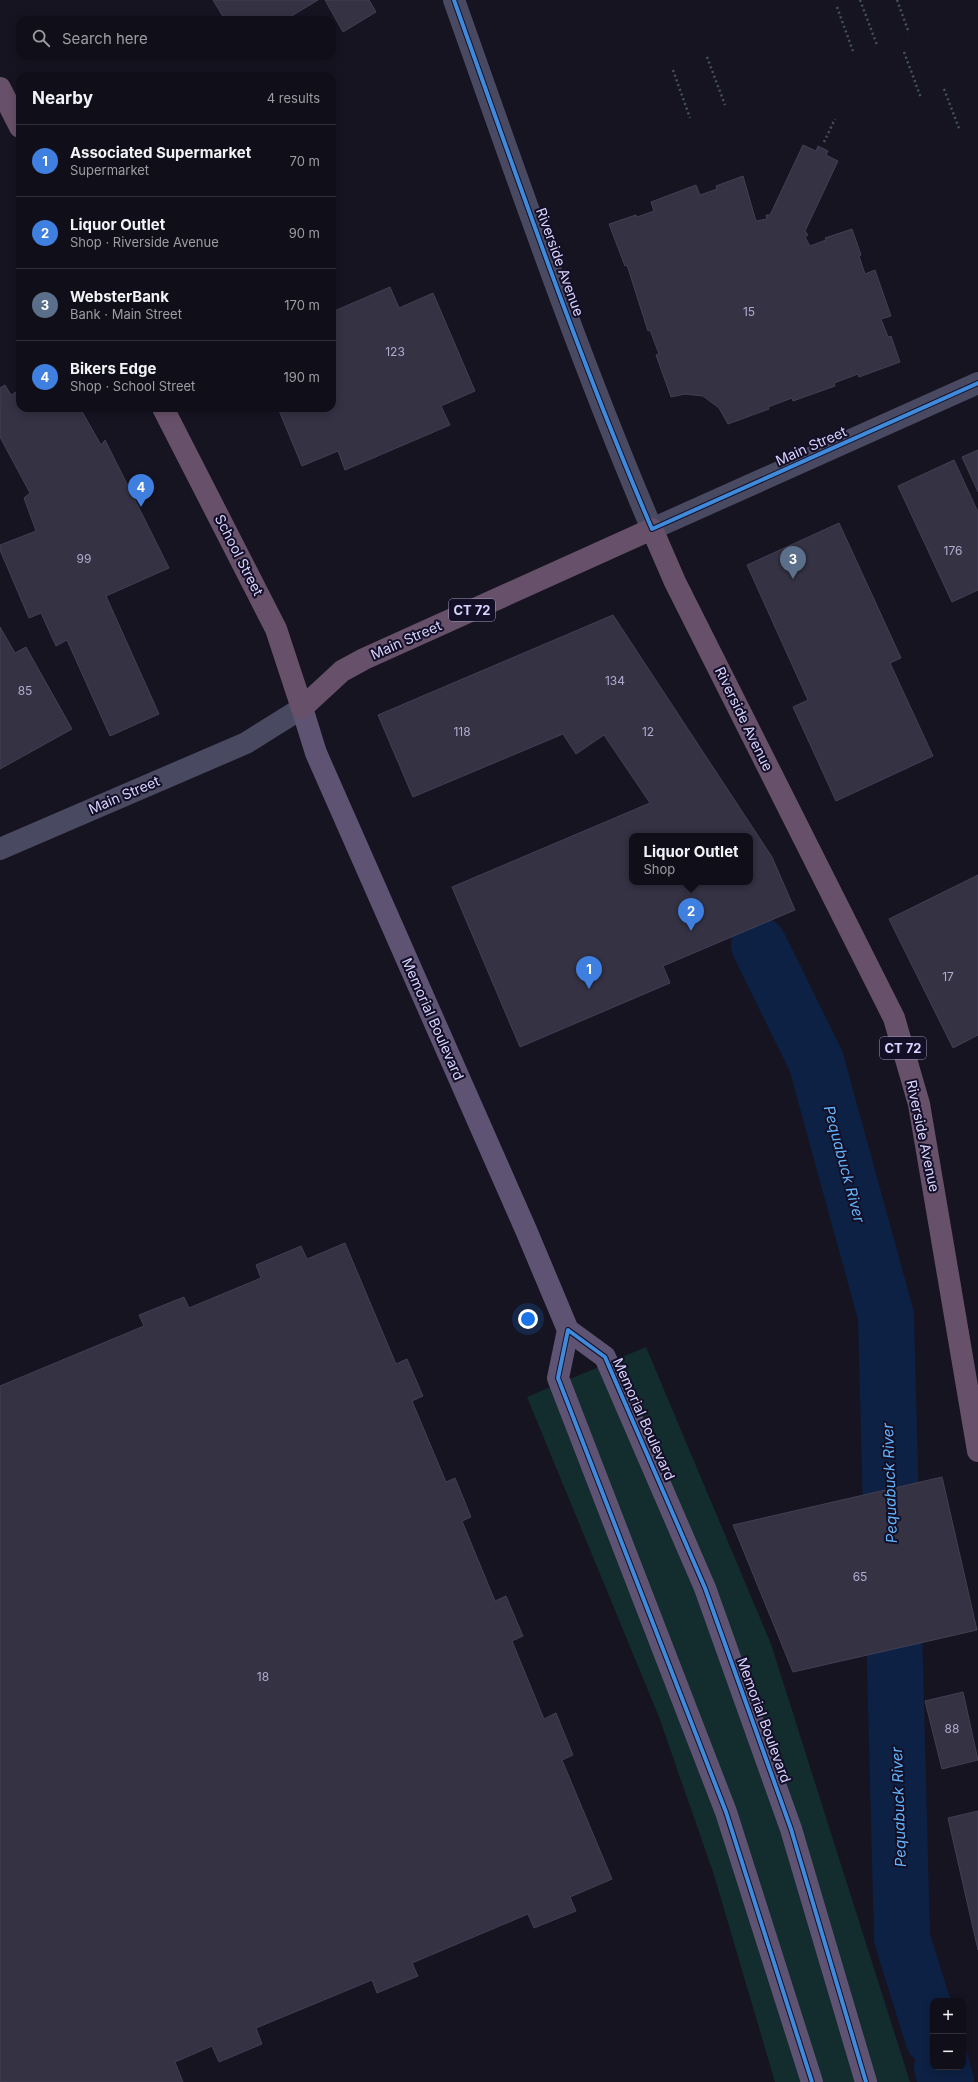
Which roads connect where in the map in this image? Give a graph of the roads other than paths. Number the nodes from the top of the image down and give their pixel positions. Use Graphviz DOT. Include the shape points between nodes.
graph roads {
  1 [pos="454,0"];
  2 [pos="0,88"];
  3 [pos="16,119"];
  4 [pos="978,383"];
  5 [pos="165,412"];
  6 [pos="652,529"];
  7 [pos="302,708"];
  8 [pos="0,849"];
  9 [pos="568,1330"];
  10 [pos="978,1451"];
  11 [pos="812,2082"];
  12 [pos="866,2082"];
  1 -- 6 [label="street, Riverside Avenue" via="618,450"];
  2 -- 3 [label="highway"];
  4 -- 6 [label="street, Main Street"];
  5 -- 7 [label="highway, School Street" via="276,628"];
  6 -- 7 [label="highway, Main Street / CT 72" via="364,659 342,671"];
  6 -- 10 [label="highway, Riverside Avenue / CT 72" via="675,582 894,1018 919,1104"];
  7 -- 8 [label="street, Main Street" via="246,743"];
  7 -- 9 [label="main road, Memorial Boulevard" via="316,753"];
  9 -- 11 [label="main road" via="558,1378 726,1812"];
  9 -- 12 [label="main road, Memorial Boulevard" via="605,1357 705,1588 791,1829"];
}
